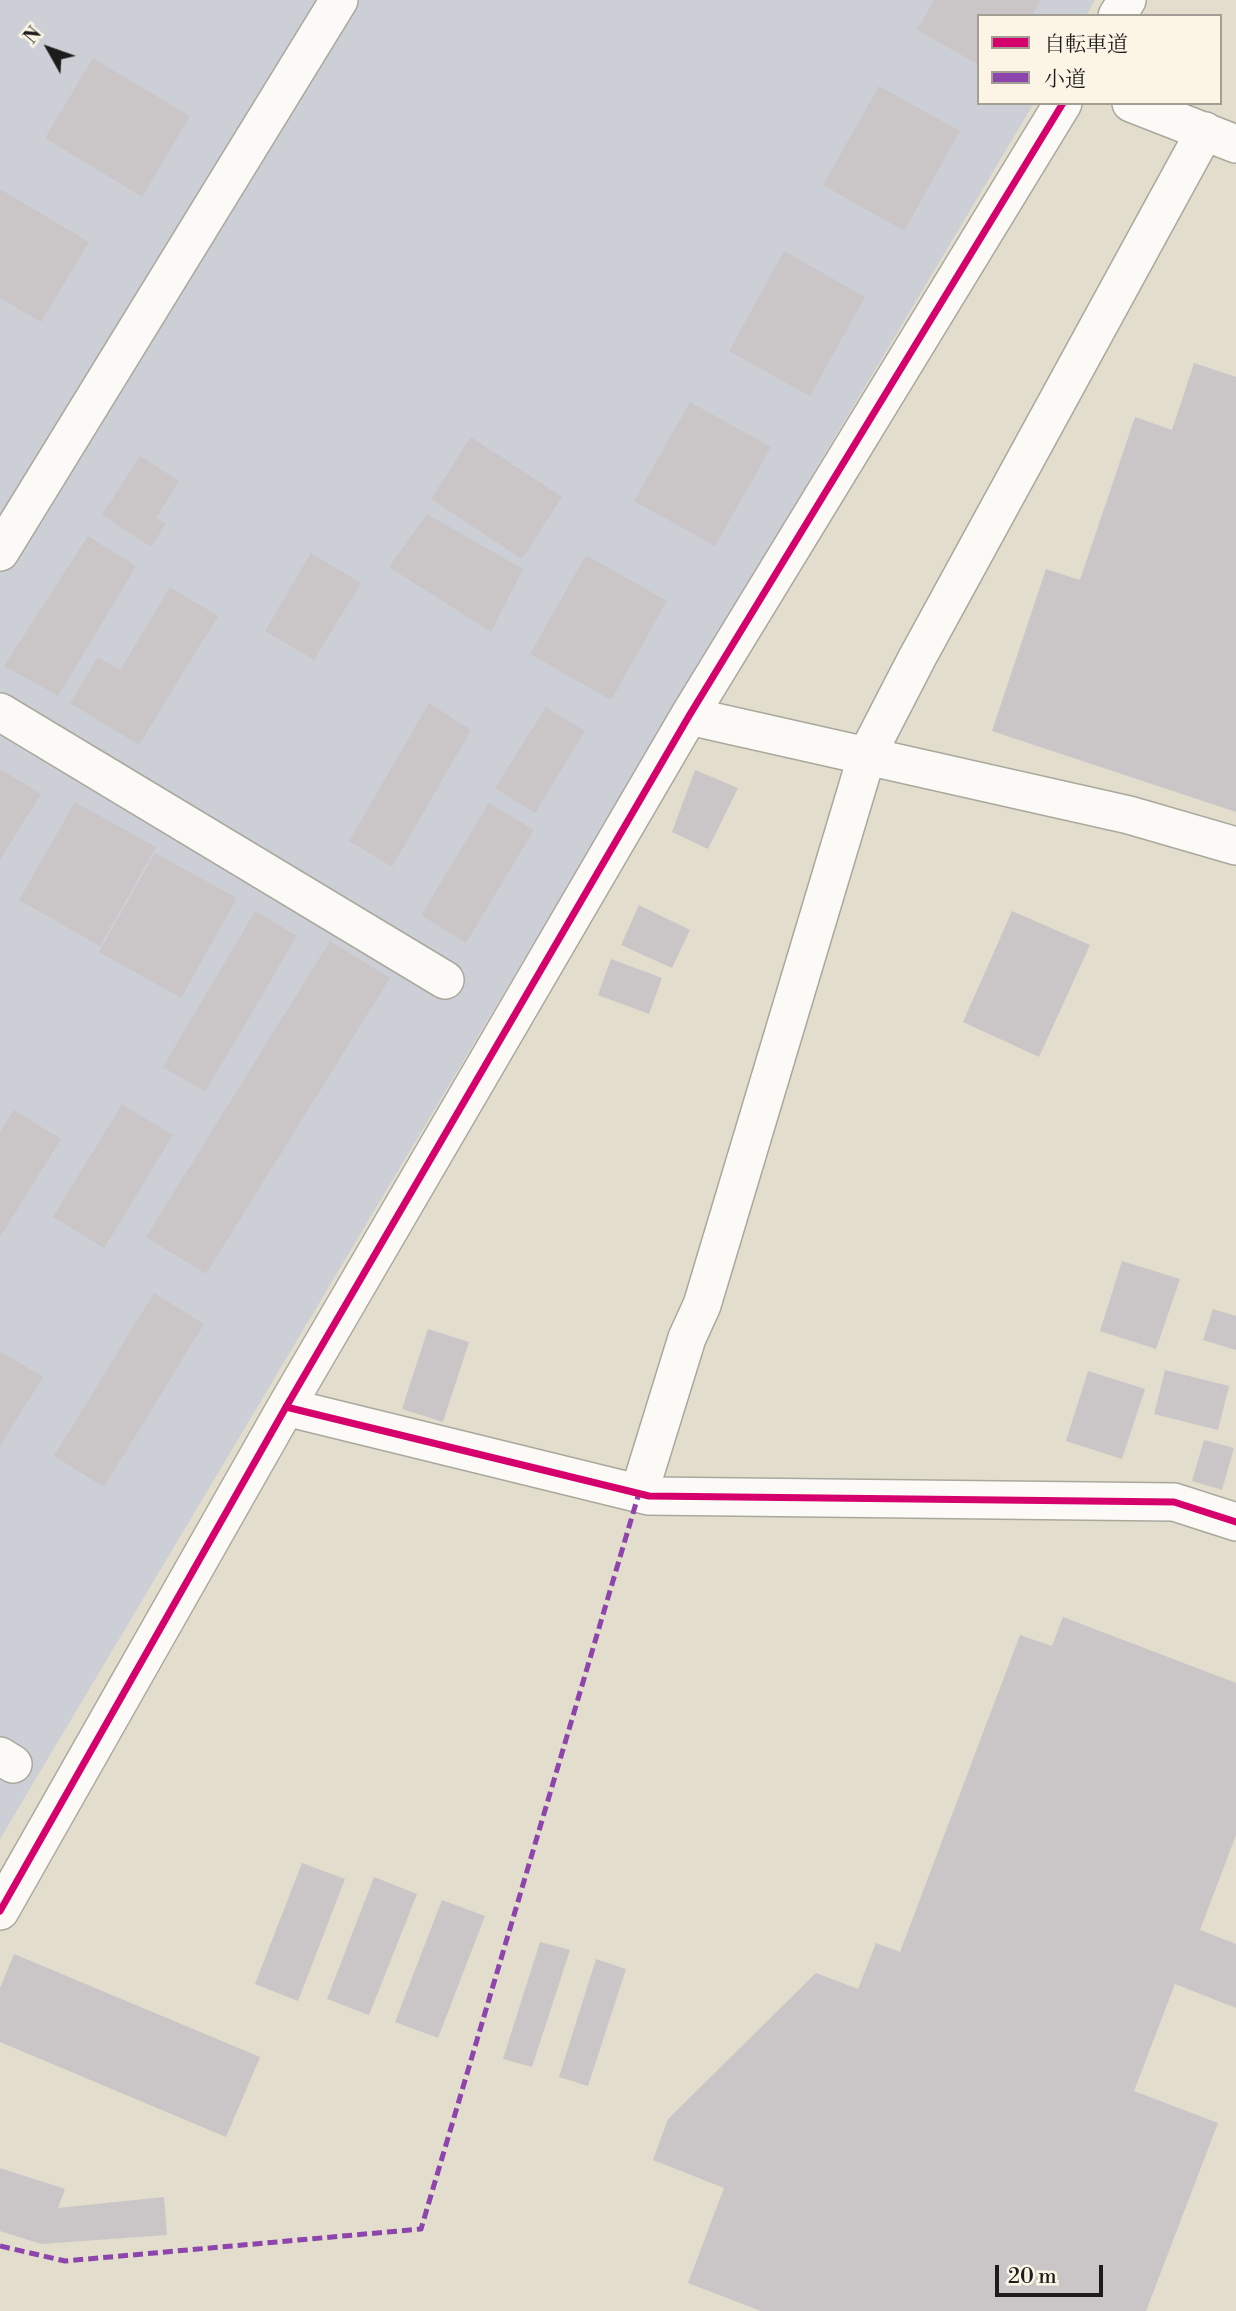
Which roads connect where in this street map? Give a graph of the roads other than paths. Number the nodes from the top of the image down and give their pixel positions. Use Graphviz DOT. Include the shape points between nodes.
graph roads {
  1 [pos="331,3"];
  2 [pos="1062,105"];
  3 [pos="1136,105"];
  4 [pos="1220,137"];
  5 [pos="0,552"];
  6 [pos="0,712"];
  7 [pos="689,716"];
  8 [pos="867,755"];
  9 [pos="1236,846"];
  10 [pos="445,980"];
  11 [pos="286,1407"];
  12 [pos="639,1493"];
  13 [pos="1236,1522"];
  14 [pos="0,1911"];
  1 -- 5 [label="street"];
  2 -- 7 [label="street"];
  3 -- 4 [label="street"];
  4 -- 8 [label="street" via="917,658"];
  6 -- 10 [label="street"];
  7 -- 8 [label="street"];
  7 -- 11 [label="street"];
  8 -- 9 [label="street" via="1129,815"];
  8 -- 12 [label="street" via="702,1305 687,1338"];
  11 -- 12 [label="street"];
  11 -- 14 [label="street"];
  12 -- 13 [label="street" via="1174,1502"];
}
